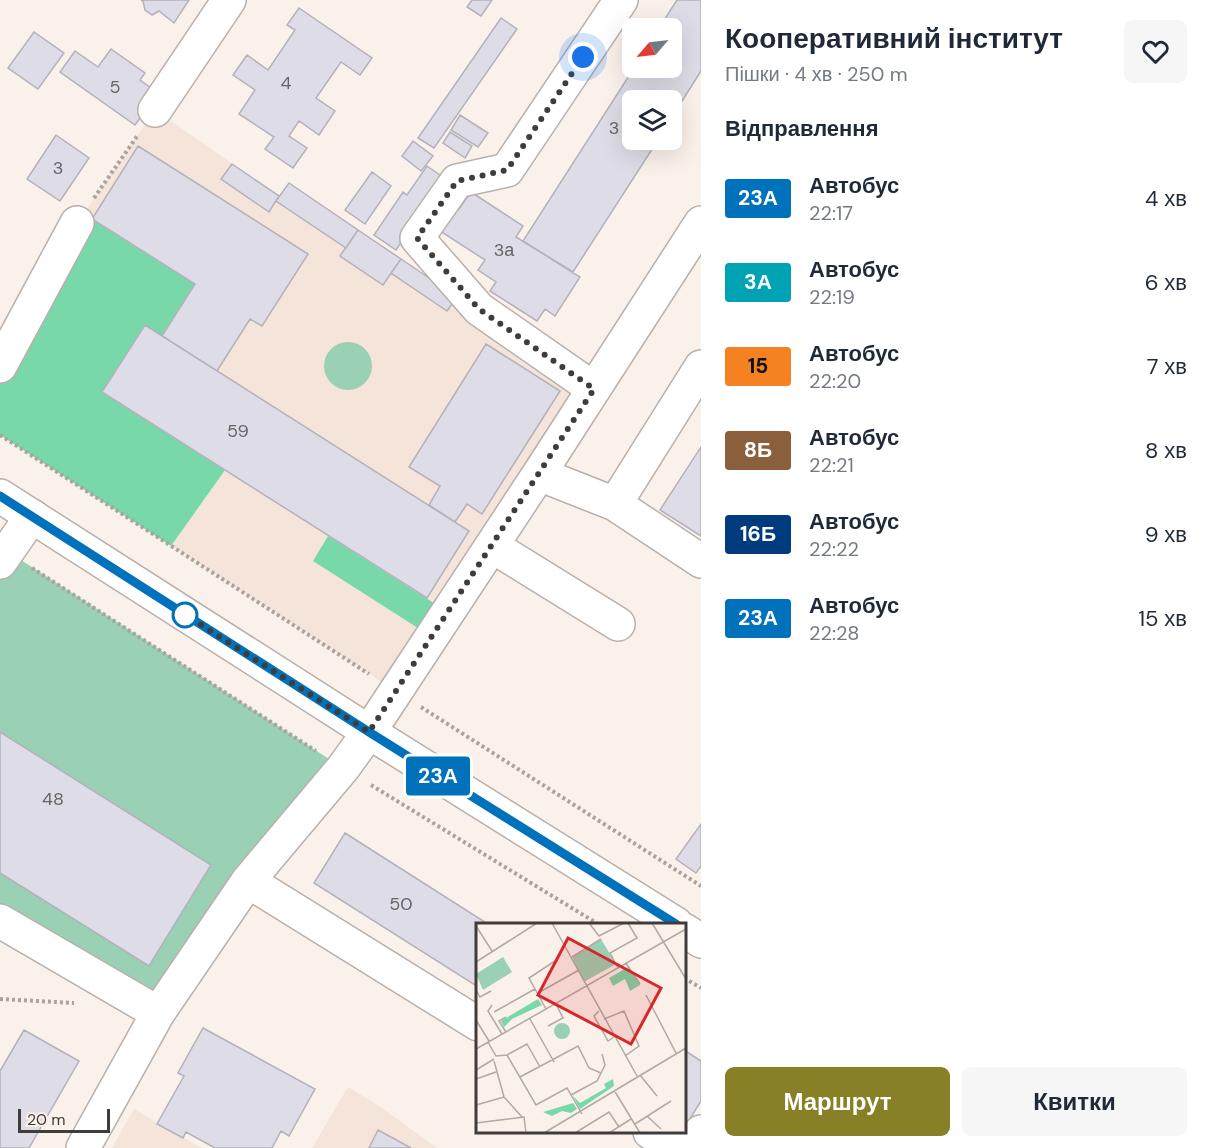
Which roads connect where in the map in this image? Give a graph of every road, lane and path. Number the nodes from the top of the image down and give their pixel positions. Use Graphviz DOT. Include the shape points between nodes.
graph roads {
  1 [pos="229,0"];
  2 [pos="621,0"];
  3 [pos="155,110"];
  4 [pos="77,223"];
  5 [pos="701,223"];
  6 [pos="0,366"];
  7 [pos="701,367"];
  8 [pos="594,389"];
  9 [pos="0,435"];
  10 [pos="539,474"];
  11 [pos="0,496"];
  12 [pos="615,504"];
  13 [pos="32,516"];
  14 [pos="492,546"];
  15 [pos="4,557"];
  16 [pos="701,561"];
  17 [pos="618,624"];
  18 [pos="396,691"];
  19 [pos="369,732"];
  20 [pos="343,768"];
  21 [pos="248,881"];
  22 [pos="701,886"];
  23 [pos="0,921"];
  24 [pos="595,923"];
  25 [pos="680,923"];
  26 [pos="686,979"];
  27 [pos="701,988"];
  28 [pos="116,989"];
  29 [pos="0,999"];
  30 [pos="158,1013"];
  31 [pos="476,1023"];
  32 [pos="701,1132"];
  33 [pos="653,1133"];
  34 [pos="83,1148"];
  35 [pos="676,1148"];
  36 [pos="691,1148"];
  1 -- 3 [label="main road"];
  2 -- 8 [label="main road" via="507,170 457,181 417,238 479,309"];
  3 -- 4 [label="path"];
  4 -- 6 [label="main road"];
  5 -- 8 [label="main road"];
  7 -- 12 [label="main road"];
  8 -- 10 [label="main road"];
  9 -- 18 [label="path"];
  10 -- 12 [label="main road"];
  10 -- 14 [label="main road"];
  11 -- 13 [label="main road"];
  12 -- 16 [label="main road"];
  13 -- 15 [label="main road"];
  13 -- 19 [label="main road"];
  14 -- 17 [label="main road"];
  14 -- 18 [label="main road"];
  15 -- 20 [label="path"];
  18 -- 19 [label="main road"];
  18 -- 22 [label="path"];
  19 -- 20 [label="main road"];
  19 -- 25 [label="main road"];
  20 -- 21 [label="main road"];
  20 -- 24 [label="path"];
  21 -- 30 [label="main road"];
  21 -- 31 [label="main road"];
  23 -- 28 [label="main road"];
  26 -- 27 [label="path"];
  28 -- 29 [label="path" via="91,1004"];
  28 -- 30 [label="main road"];
  30 -- 34 [label="main road"];
  32 -- 36 [label="main road"];
  33 -- 35 [label="main road"];
}
